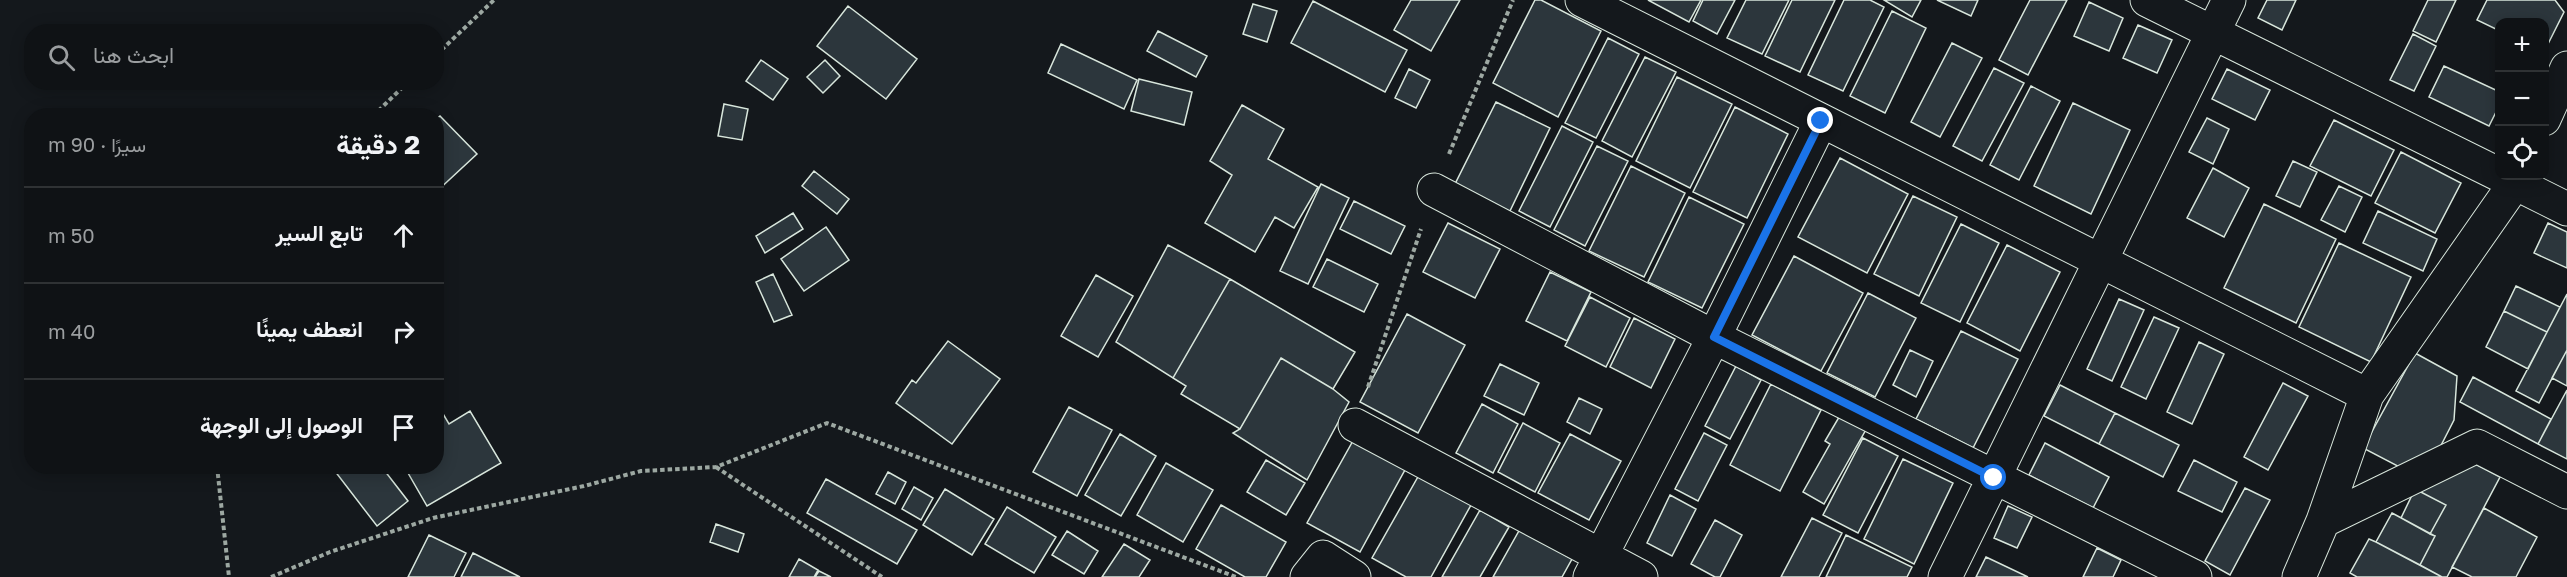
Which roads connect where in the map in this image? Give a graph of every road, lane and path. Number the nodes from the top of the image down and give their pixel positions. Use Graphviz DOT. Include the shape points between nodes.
graph roads {
  1 [pos="494,0"];
  2 [pos="1582,0"];
  3 [pos="2147,0"];
  4 [pos="2229,0"];
  5 [pos="2213,32"];
  6 [pos="444,47"];
  7 [pos="2567,68"];
  8 [pos="400,90"];
  9 [pos="381,108"];
  10 [pos="2549,108"];
  11 [pos="1821,121"];
  12 [pos="2495,170"];
  13 [pos="2507,180"];
  14 [pos="2515,180"];
  15 [pos="1434,190"];
  16 [pos="2567,208"];
  17 [pos="2100,260"];
  18 [pos="1714,337"];
  19 [pos="2367,395"];
  20 [pos="1355,425"];
  21 [pos="716,468"];
  22 [pos="218,474"];
  23 [pos="1994,478"];
  24 [pos="2567,492"];
  25 [pos="2323,521"];
  26 [pos="1595,567"];
  27 [pos="229,577"];
  28 [pos="271,577"];
  29 [pos="882,577"];
  30 [pos="1236,577"];
  31 [pos="1307,577"];
  32 [pos="1354,577"];
  33 [pos="1641,577"];
  34 [pos="1945,577"];
  35 [pos="2195,577"];
  36 [pos="2300,577"];
  1 -- 6 [label="path"];
  2 -- 11 [label="street"];
  3 -- 5 [label="street"];
  4 -- 5 [label="street"];
  5 -- 12 [label="street"];
  5 -- 17 [label="street"];
  7 -- 10 [label="street"];
  8 -- 9 [label="path"];
  11 -- 17 [label="street"];
  11 -- 18 [label="street"];
  13 -- 19 [label="street"];
  14 -- 16 [label="street"];
  15 -- 18 [label="street"];
  17 -- 19 [label="street"];
  17 -- 23 [label="street"];
  18 -- 23 [label="street"];
  18 -- 26 [label="street"];
  19 -- 25 [label="street"];
  20 -- 26 [label="street"];
  21 -- 28 [label="path" via="641,471 433,518 330,552"];
  21 -- 29 [label="path"];
  21 -- 30 [label="path" via="827,423"];
  22 -- 27 [label="path"];
  23 -- 34 [label="street"];
  23 -- 35 [label="street"];
  24 -- 25 [label="street" via="2477,446"];
  25 -- 36 [label="street"];
  26 -- 33 [label="street"];
  31 -- 32 [label="street" via="1323,557"];
}
